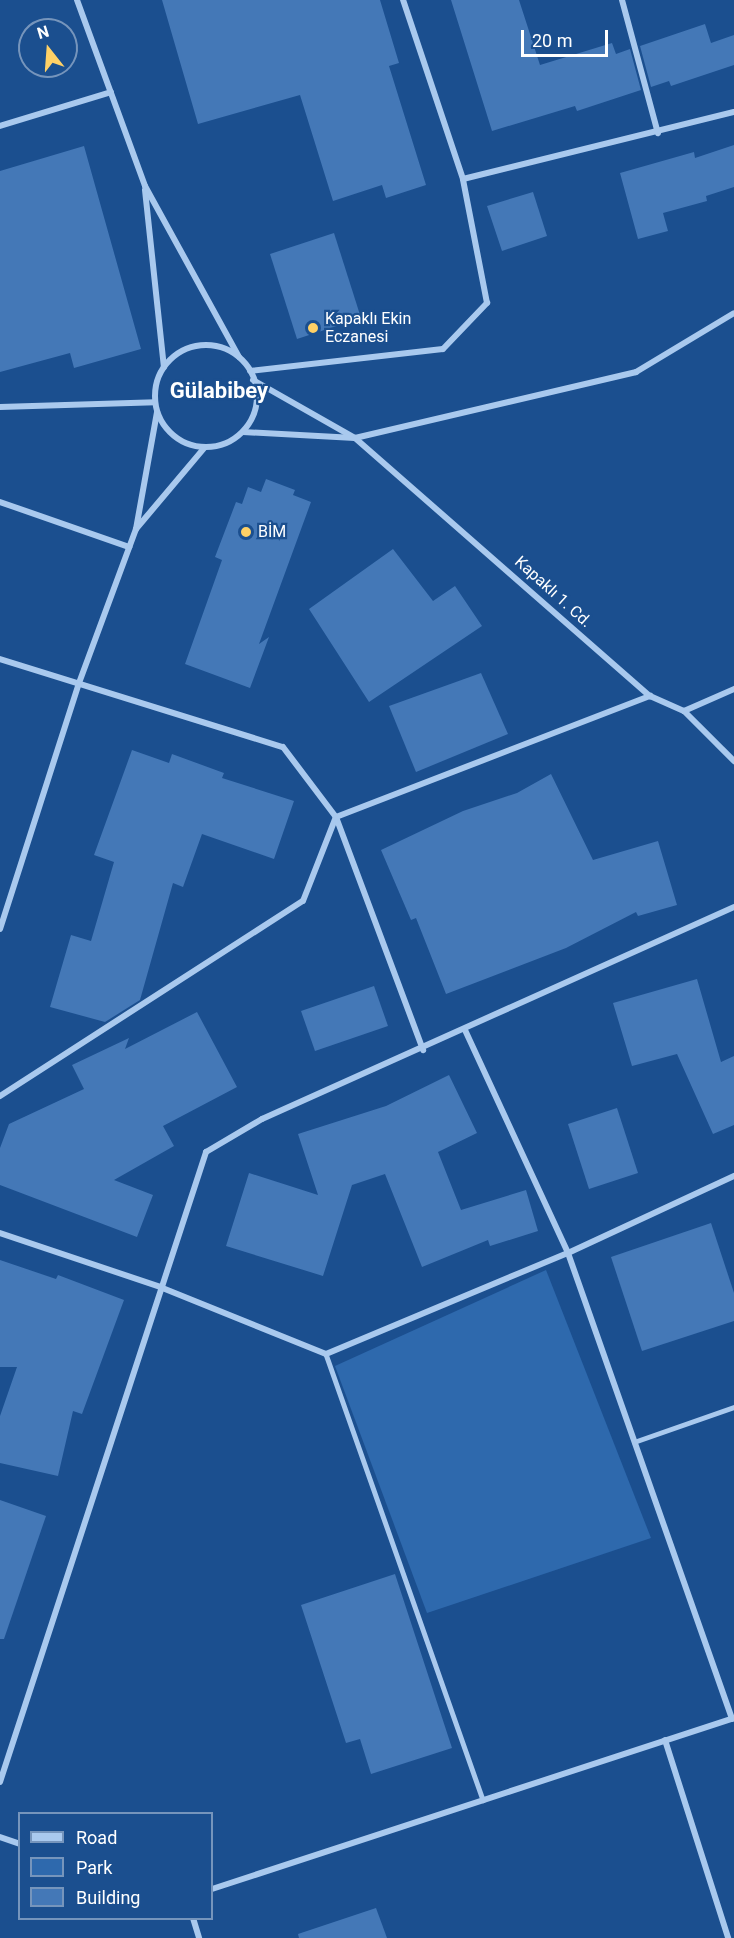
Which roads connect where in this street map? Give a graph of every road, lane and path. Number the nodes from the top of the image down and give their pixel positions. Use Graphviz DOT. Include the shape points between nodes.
graph roads {
  1 [pos="77,0"];
  2 [pos="403,0"];
  3 [pos="622,0"];
  4 [pos="111,92"];
  5 [pos="734,112"];
  6 [pos="0,126"];
  7 [pos="658,133"];
  8 [pos="463,179"];
  9 [pos="145,186"];
  10 [pos="734,313"];
  11 [pos="239,357"];
  12 [pos="164,367"];
  13 [pos="250,371"];
  14 [pos="253,380"];
  15 [pos="155,402"];
  16 [pos="0,407"];
  17 [pos="157,412"];
  18 [pos="243,432"];
  19 [pos="355,438"];
  20 [pos="205,447"];
  21 [pos="0,502"];
  22 [pos="136,529"];
  23 [pos="129,548"];
  24 [pos="0,659"];
  25 [pos="79,682"];
  26 [pos="734,689"];
  27 [pos="650,696"];
  28 [pos="684,711"];
  29 [pos="734,761"];
  30 [pos="336,817"];
  31 [pos="734,907"];
  32 [pos="0,929"];
  33 [pos="465,1030"];
  34 [pos="423,1050"];
  35 [pos="0,1096"];
  36 [pos="734,1176"];
  37 [pos="0,1233"];
  38 [pos="568,1253"];
  39 [pos="160,1287"];
  40 [pos="326,1354"];
  41 [pos="734,1407"];
  42 [pos="634,1442"];
  43 [pos="733,1719"];
  44 [pos="666,1740"];
  45 [pos="0,1782"];
  46 [pos="483,1800"];
  47 [pos="0,1837"];
  48 [pos="18,1843"];
  49 [pos="213,1889"];
  50 [pos="194,1920"];
  51 [pos="199,1938"];
  52 [pos="728,1938"];
  1 -- 4 [label="street"];
  2 -- 8 [label="street"];
  3 -- 7 [label="street"];
  4 -- 6 [label="street"];
  4 -- 9 [label="street"];
  5 -- 7 [label="street"];
  7 -- 8 [label="street"];
  8 -- 13 [label="street" via="488,303 443,349"];
  9 -- 11 [label="street"];
  9 -- 12 [label="street"];
  10 -- 19 [label="street" via="636,372"];
  11 -- 12 [label="street" via="220,346 199,345 179,352"];
  11 -- 13 [label="street"];
  12 -- 15 [label="street" via="157,381"];
  13 -- 14 [label="street"];
  14 -- 18 [label="street" via="257,393 254,414"];
  14 -- 19 [label="street, Kapaklı 1. Cd."];
  15 -- 16 [label="street"];
  15 -- 17 [label="street"];
  17 -- 20 [label="street" via="167,430 184,442"];
  17 -- 22 [label="street"];
  18 -- 19 [label="street"];
  18 -- 20 [label="street" via="226,443"];
  19 -- 27 [label="street, Kapaklı 1. Cd."];
  20 -- 22 [label="street"];
  21 -- 23 [label="street"];
  22 -- 23 [label="street"];
  23 -- 25 [label="street"];
  24 -- 25 [label="street"];
  25 -- 30 [label="street" via="283,747"];
  25 -- 32 [label="street"];
  26 -- 28 [label="street"];
  27 -- 28 [label="street, Kapaklı 1. Cd."];
  27 -- 30 [label="street"];
  28 -- 29 [label="street, Kapaklı 1. Cd."];
  30 -- 34 [label="street"];
  30 -- 35 [label="street" via="303,901"];
  31 -- 33 [label="street"];
  33 -- 34 [label="street"];
  33 -- 38 [label="street"];
  34 -- 39 [label="street" via="262,1119 206,1152"];
  36 -- 38 [label="street"];
  37 -- 39 [label="street"];
  38 -- 40 [label="street"];
  38 -- 42 [label="street"];
  39 -- 40 [label="street"];
  39 -- 45 [label="street"];
  40 -- 46 [label="lane"];
  41 -- 42 [label="lane"];
  42 -- 43 [label="street"];
  43 -- 44 [label="street"];
  44 -- 46 [label="street"];
  44 -- 52 [label="street"];
  46 -- 49 [label="street"];
  47 -- 48 [label="street"];
  50 -- 51 [label="street"];
}
